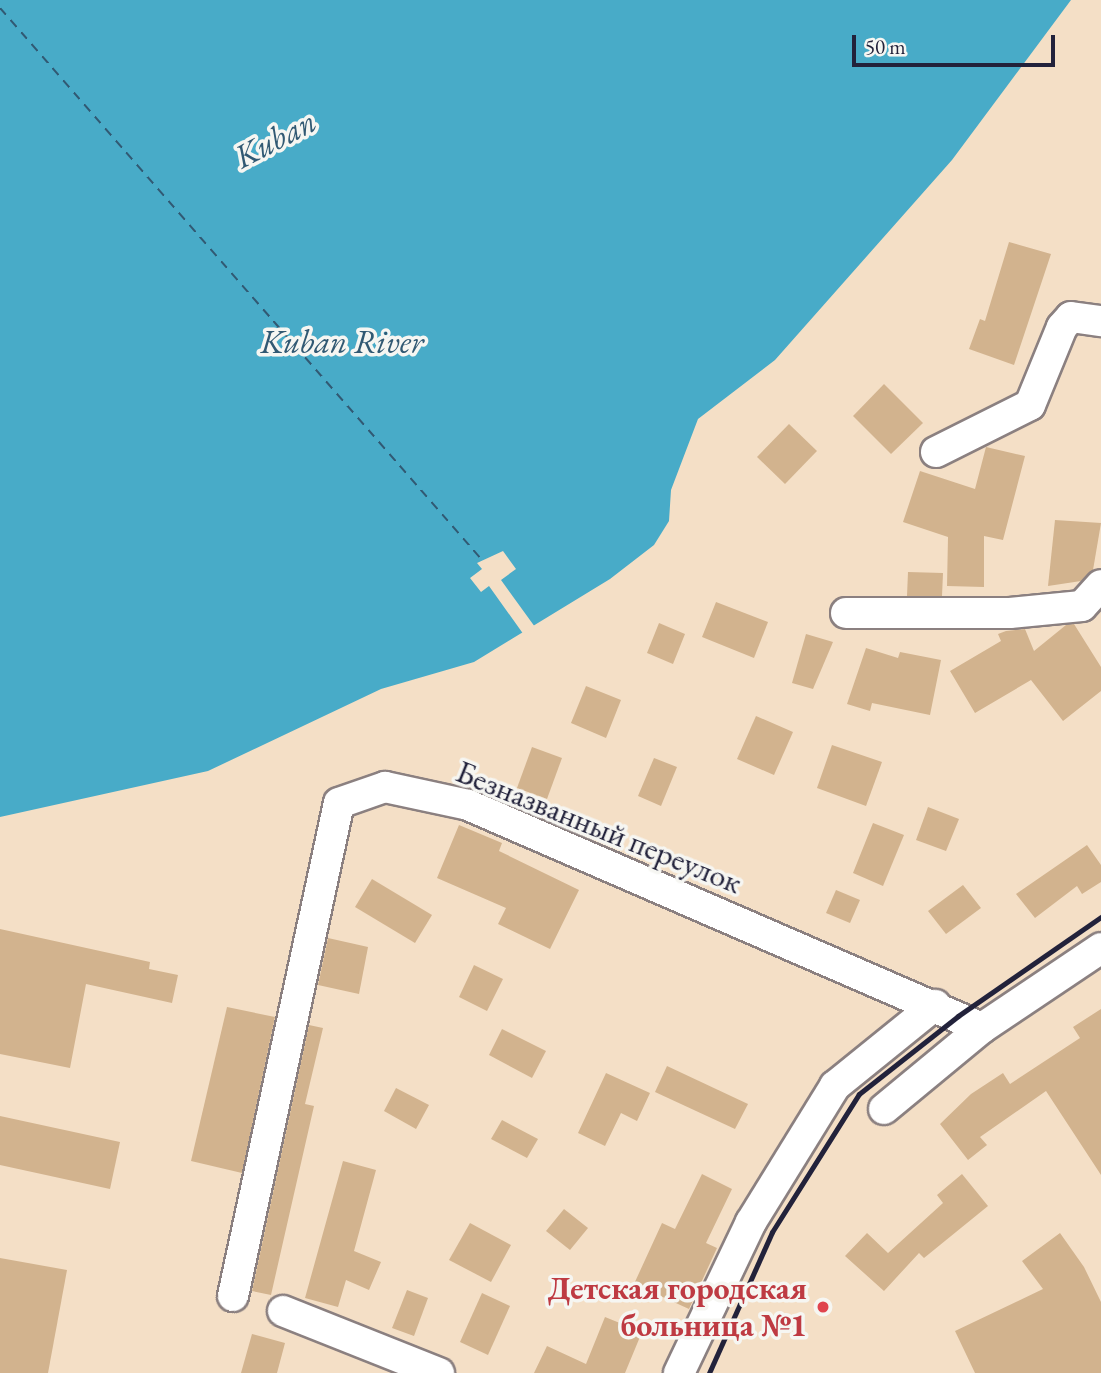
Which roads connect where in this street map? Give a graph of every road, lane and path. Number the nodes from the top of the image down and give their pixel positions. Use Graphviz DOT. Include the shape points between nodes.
graph roads {
  1 [pos="1101,321"];
  2 [pos="936,452"];
  3 [pos="1101,585"];
  4 [pos="846,613"];
  5 [pos="1101,948"];
  6 [pos="935,1005"];
  7 [pos="982,1028"];
  8 [pos="884,1110"];
  9 [pos="233,1296"];
  10 [pos="283,1311"];
  11 [pos="439,1373"];
  12 [pos="679,1373"];
  1 -- 2 [label="street" via="1071,317 1062,327 1030,405"];
  3 -- 4 [label="street" via="1082,606 1010,613"];
  5 -- 7 [label="street"];
  6 -- 7 [label="street, Безназванный переулок"];
  6 -- 9 [label="street, Безназванный переулок" via="468,805 385,787 339,803"];
  6 -- 12 [label="street" via="835,1086 751,1222"];
  7 -- 8 [label="street"];
  10 -- 11 [label="street"];
}
